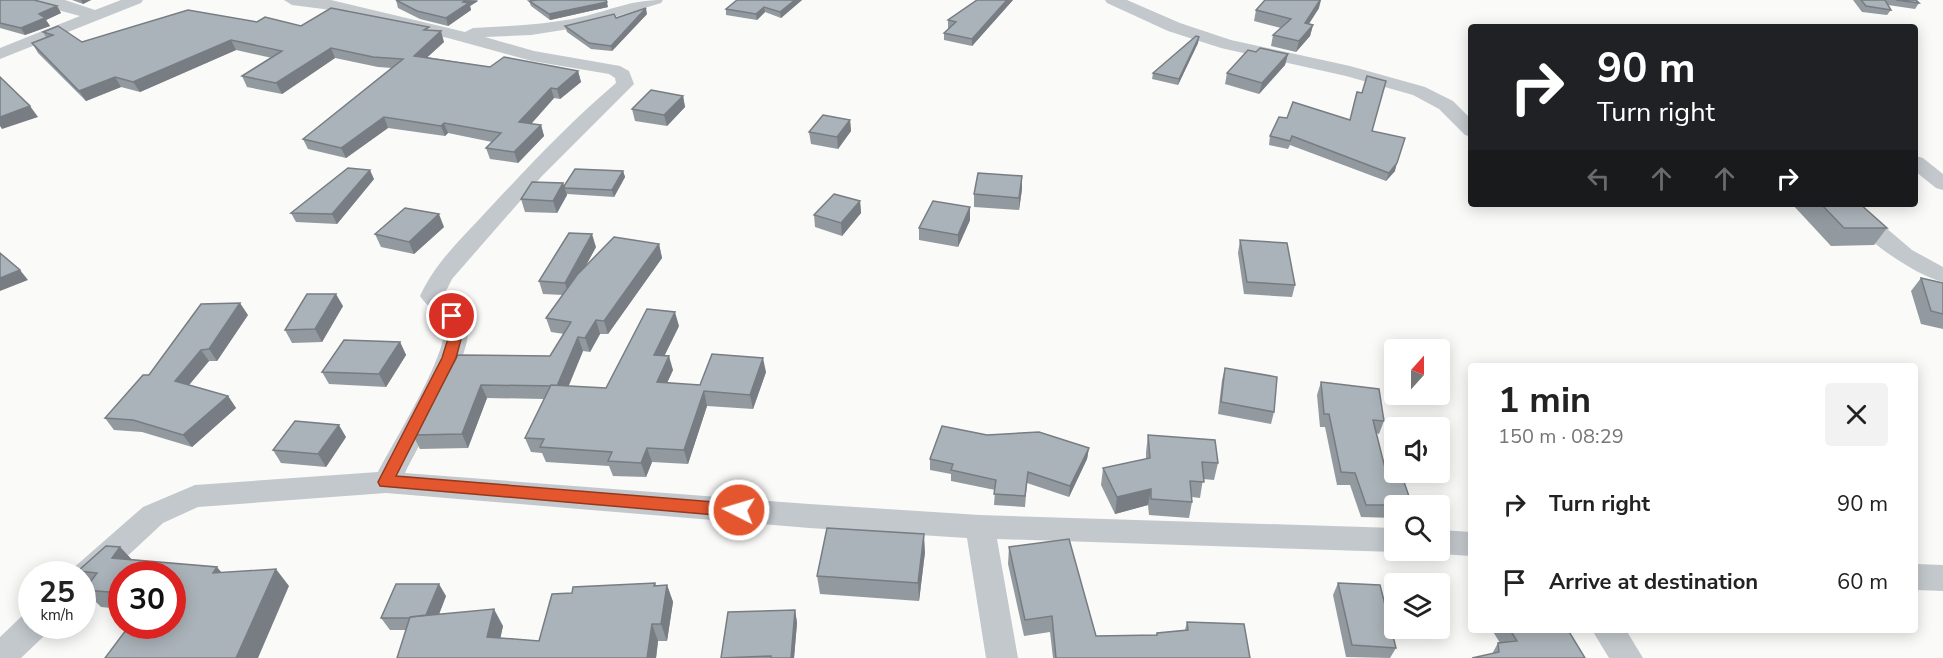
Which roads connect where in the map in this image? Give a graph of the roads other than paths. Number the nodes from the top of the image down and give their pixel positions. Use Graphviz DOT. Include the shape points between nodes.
graph roads {
  1 [pos="38,0"];
  2 [pos="135,0"];
  3 [pos="292,0"];
  4 [pos="655,0"];
  5 [pos="1113,0"];
  6 [pos="97,16"];
  7 [pos="453,34"];
  8 [pos="0,54"];
  9 [pos="1468,127"];
  10 [pos="1918,164"];
  11 [pos="1943,184"];
  12 [pos="1850,207"];
  13 [pos="1943,274"];
  14 [pos="386,482"];
  15 [pos="980,527"];
  16 [pos="1384,540"];
  17 [pos="1450,543"];
  18 [pos="1468,544"];
  19 [pos="96,566"];
  20 [pos="1918,577"];
  21 [pos="1943,578"];
  22 [pos="1610,633"];
  23 [pos="19,639"];
  24 [pos="0,657"];
  25 [pos="1002,658"];
  26 [pos="1627,658"];
  1 -- 6 [label="street"];
  2 -- 6 [label="street"];
  3 -- 7 [label="street" via="331,5"];
  4 -- 7 [label="street" via="582,22 531,30"];
  5 -- 9 [label="street" via="1174,27 1227,44 1350,71 1419,91 1446,105"];
  6 -- 8 [label="street"];
  7 -- 14 [label="street" via="532,56 614,70 623,75 625,84 529,177 435,288 432,296 452,316 457,332 449,358"];
  10 -- 11 [label="street"];
  12 -- 13 [label="street" via="1899,249 1933,272"];
  14 -- 15 [label="street"];
  14 -- 19 [label="street" via="195,496 153,515"];
  15 -- 16 [label="street"];
  15 -- 25 [label="street"];
  17 -- 18 [label="street"];
  20 -- 21 [label="street"];
  22 -- 26 [label="street"];
  23 -- 24 [label="street"];
}
